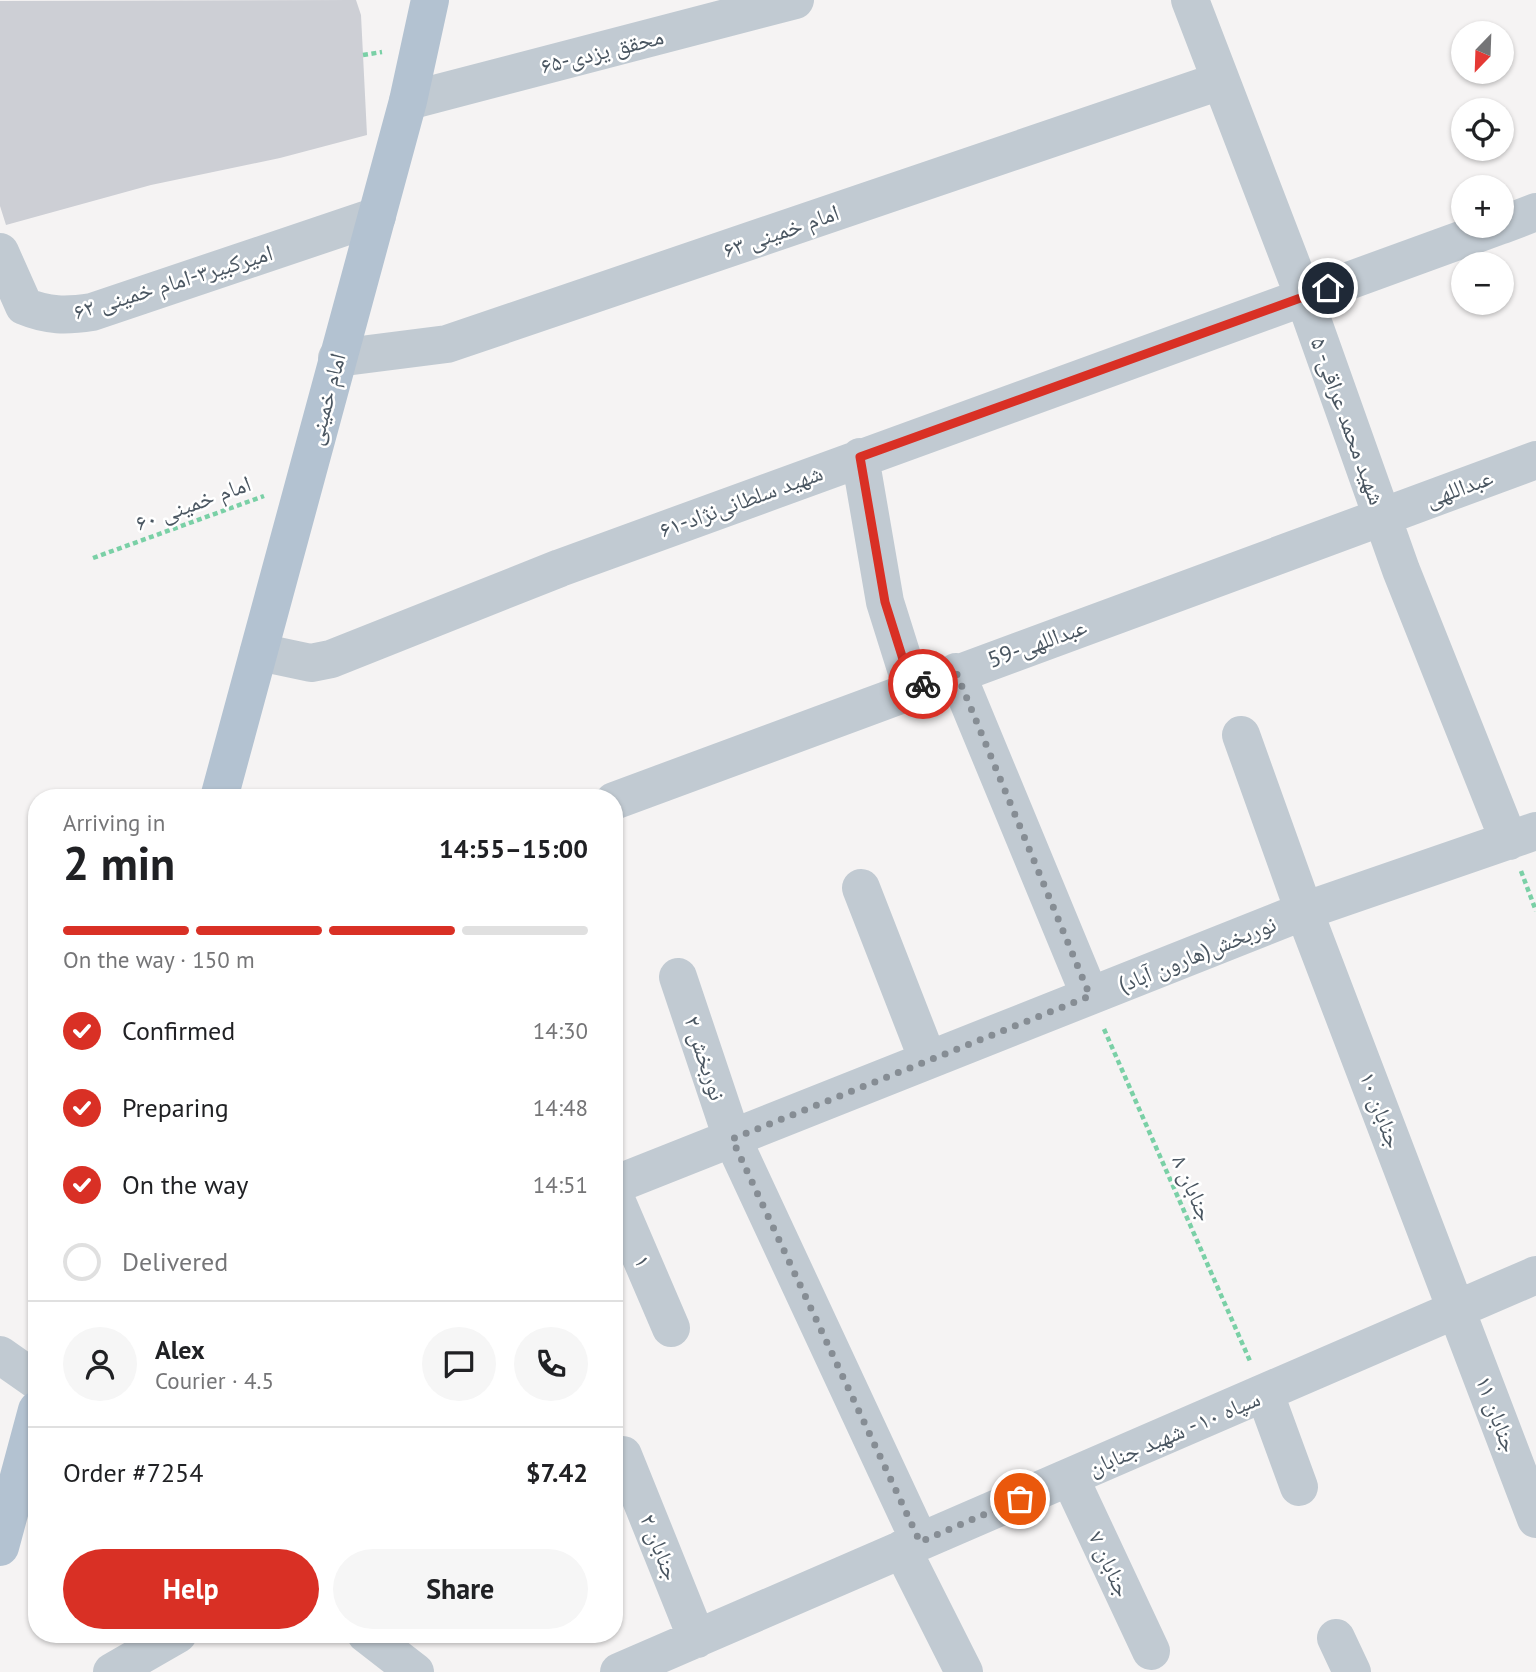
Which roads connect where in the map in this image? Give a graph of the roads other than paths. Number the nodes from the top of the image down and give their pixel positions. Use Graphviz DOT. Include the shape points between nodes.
graph roads {
  1 [pos="430,0"];
  2 [pos="796,0"];
  3 [pos="1190,0"];
  4 [pos="1220,81"];
  5 [pos="408,101"];
  6 [pos="1536,212"];
  7 [pos="377,216"];
  8 [pos="1514,220"];
  9 [pos="1465,238"];
  10 [pos="0,252"];
  11 [pos="1304,297"];
  12 [pos="337,358"];
  13 [pos="860,457"];
  14 [pos="1536,460"];
  15 [pos="1383,516"];
  16 [pos="259,652"];
  17 [pos="956,672"];
  18 [pos="912,688"];
  19 [pos="1241,735"];
  20 [pos="221,789"];
  21 [pos="623,797"];
  22 [pos="1523,836"];
  23 [pos="861,888"];
  24 [pos="1304,911"];
  25 [pos="678,977"];
  26 [pos="1090,996"];
  27 [pos="928,1060"];
  28 [pos="732,1139"];
  29 [pos="623,1181"];
  30 [pos="623,1216"];
  31 [pos="1536,1275"];
  32 [pos="1458,1310"];
  33 [pos="671,1328"];
  34 [pos="0,1355"];
  35 [pos="28,1375"];
  36 [pos="1265,1394"];
  37 [pos="28,1443"];
  38 [pos="624,1455"];
  39 [pos="1070,1478"];
  40 [pos="1299,1487"];
  41 [pos="1536,1519"];
  42 [pos="911,1546"];
  43 [pos="0,1547"];
  44 [pos="1336,1638"];
  45 [pos="697,1639"];
  46 [pos="162,1643"];
  47 [pos="378,1643"];
  48 [pos="1151,1651"];
  49 [pos="112,1672"];
  50 [pos="415,1672"];
  51 [pos="619,1672"];
  52 [pos="964,1672"];
  53 [pos="1352,1672"];
  1 -- 5 [label="main road, امام خمینی"];
  2 -- 5 [label="street, محقق یزدی-۶۵"];
  3 -- 4 [label="street, شهید محمد عراقی- ۵"];
  4 -- 11 [label="street, شهید محمد عراقی- ۵"];
  4 -- 12 [label="street, امام خمینی ۶۳" via="447,344"];
  5 -- 7 [label="main road, امام خمینی"];
  6 -- 8 [label="street, شهید سلطانی‌نژاد-۶۱"];
  7 -- 10 [label="street, امیرکبیر۳-امام خمینی ۶۲" via="92,312 63,316 41,314 24,306"];
  7 -- 12 [label="main road, امام خمینی"];
  9 -- 11 [label="street, شهید سلطانی‌نژاد-۶۱"];
  11 -- 13 [label="street, شهید سلطانی‌نژاد-۶۱"];
  11 -- 15 [label="street, شهید محمد عراقی- ۵"];
  12 -- 16 [label="main road, امام خمینی"];
  13 -- 16 [label="street, شهید سلطانی‌نژاد-۶۱" via="331,659 311,663"];
  13 -- 18 [label="street" via="885,602"];
  14 -- 15 [label="street, عبداللهی"];
  15 -- 17 [label="street, عبداللهی-59"];
  15 -- 22 [label="street, شهید محمد عراقی- ۵" via="1401,570"];
  16 -- 20 [label="main road, امام خمینی"];
  17 -- 18 [label="street, عبداللهی-59"];
  17 -- 26 [label="street"];
  18 -- 21 [label="street, عبداللهی-59"];
  19 -- 24 [label="street, جنابان ۱۰"];
  22 -- 24 [label="street, نوربخش(هارون آباد)"];
  23 -- 27 [label="street"];
  24 -- 26 [label="street, نوربخش(هارون آباد)"];
  24 -- 32 [label="street, جنابان ۱۰"];
  25 -- 28 [label="street, نوربخش ۲"];
  26 -- 27 [label="street, نوربخش(هارون آباد)"];
  27 -- 28 [label="street, نوربخش(هارون آباد)"];
  28 -- 29 [label="street, نوربخش(هارون آباد)"];
  28 -- 42 [label="street, نوربخش ۲"];
  30 -- 33 [label="street, ۱"];
  31 -- 32 [label="street, سپاه ۱۰ - شهید جنابان"];
  32 -- 36 [label="street, سپاه ۱۰ - شهید جنابان"];
  32 -- 41 [label="street, جنابان ۱۱"];
  34 -- 35 [label="street"];
  36 -- 39 [label="street, سپاه ۱۰ - شهید جنابان"];
  36 -- 40 [label="street"];
  37 -- 43 [label="main road"];
  38 -- 45 [label="street, جنابان ۲"];
  39 -- 42 [label="street, سپاه ۱۰ - شهید جنابان"];
  39 -- 48 [label="street, جنابان ۷"];
  42 -- 45 [label="street, سپاه ۱۰ - شهید جنابان"];
  42 -- 52 [label="street, نوربخش ۲"];
  44 -- 53 [label="street"];
  45 -- 51 [label="street, سپاه ۱۰ - شهید جنابان"];
  46 -- 49 [label="street"];
  47 -- 50 [label="street"];
}
